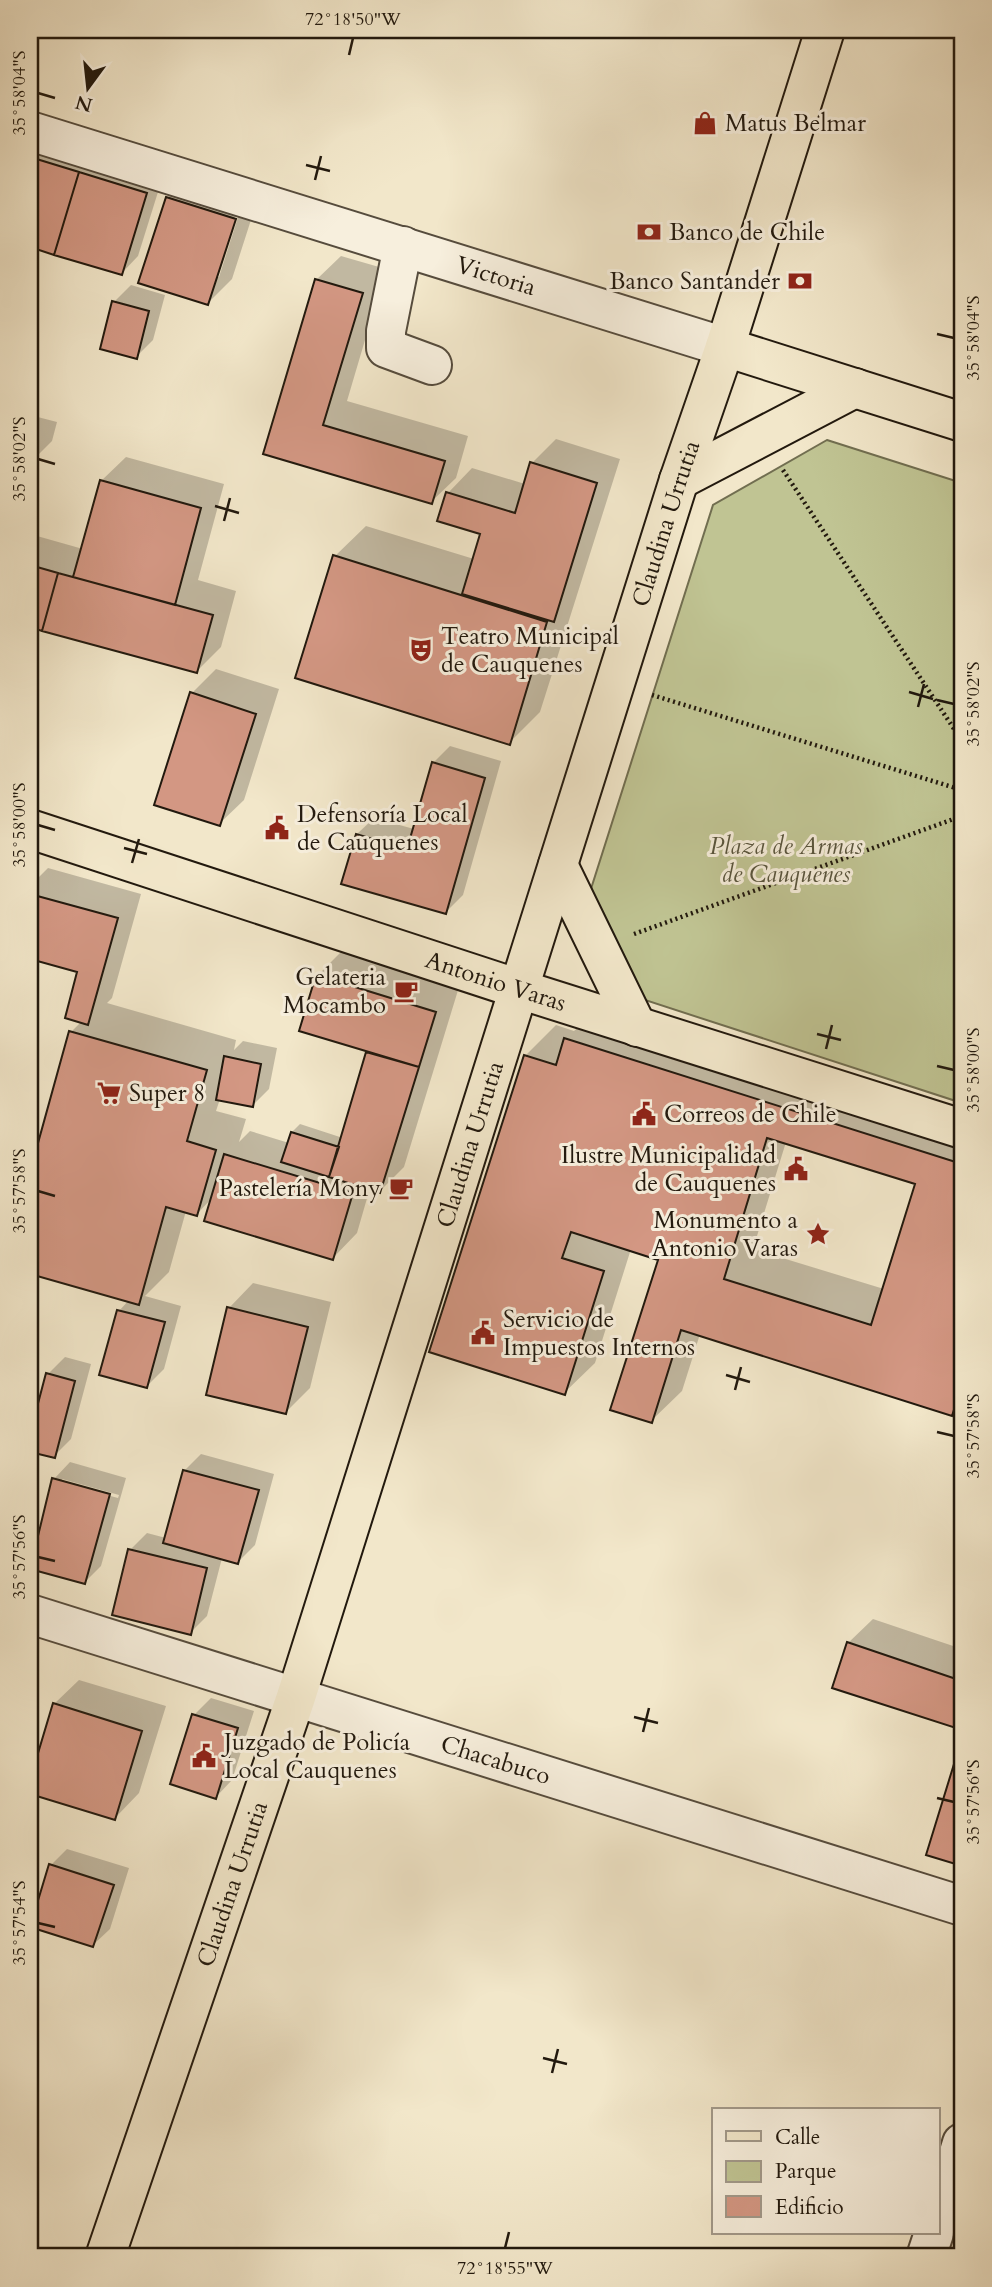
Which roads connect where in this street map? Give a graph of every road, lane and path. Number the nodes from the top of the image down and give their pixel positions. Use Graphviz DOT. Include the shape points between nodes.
graph roads {
  1 [pos="825,30"];
  2 [pos="30,131"];
  3 [pos="403,246"];
  4 [pos="725,347"];
  5 [pos="432,365"];
  6 [pos="855,388"];
  7 [pos="962,422"];
  8 [pos="762,437"];
  9 [pos="679,480"];
  10 [pos="615,684"];
  11 [pos="962,741"];
  12 [pos="962,790"];
  13 [pos="962,816"];
  14 [pos="30,829"];
  15 [pos="558,865"];
  16 [pos="598,947"];
  17 [pos="519,989"];
  18 [pos="637,1027"];
  19 [pos="962,1129"];
  20 [pos="30,1614"];
  21 [pos="296,1697"];
  22 [pos="962,1906"];
  23 [pos="962,2143"];
  24 [pos="940,2214"];
  25 [pos="934,2234"];
  26 [pos="105,2257"];
  27 [pos="926,2257"];
  1 -- 4 [label="main road, Claudina Urrutia"];
  2 -- 3 [label="street, Victoria"];
  3 -- 4 [label="street, Victoria"];
  3 -- 5 [label="street" via="386,348"];
  4 -- 6 [label="main road, Victoria"];
  4 -- 9 [label="main road, Claudina Urrutia"];
  6 -- 7 [label="main road, Victoria"];
  6 -- 8 [label="main road"];
  8 -- 9 [label="main road"];
  8 -- 11 [label="path"];
  9 -- 10 [label="main road, Claudina Urrutia"];
  10 -- 12 [label="path"];
  10 -- 15 [label="main road, Claudina Urrutia"];
  13 -- 16 [label="path"];
  14 -- 17 [label="main road, Antonio Varas"];
  15 -- 16 [label="main road"];
  15 -- 17 [label="main road, Claudina Urrutia"];
  16 -- 18 [label="main road"];
  17 -- 18 [label="main road, Antonio Varas"];
  17 -- 21 [label="main road, Claudina Urrutia"];
  18 -- 19 [label="main road, Antonio Varas"];
  20 -- 21 [label="street, Chacabuco"];
  21 -- 22 [label="street, Chacabuco"];
  21 -- 26 [label="main road, Claudina Urrutia"];
  23 -- 24 [label="street"];
  25 -- 27 [label="street"];
}
